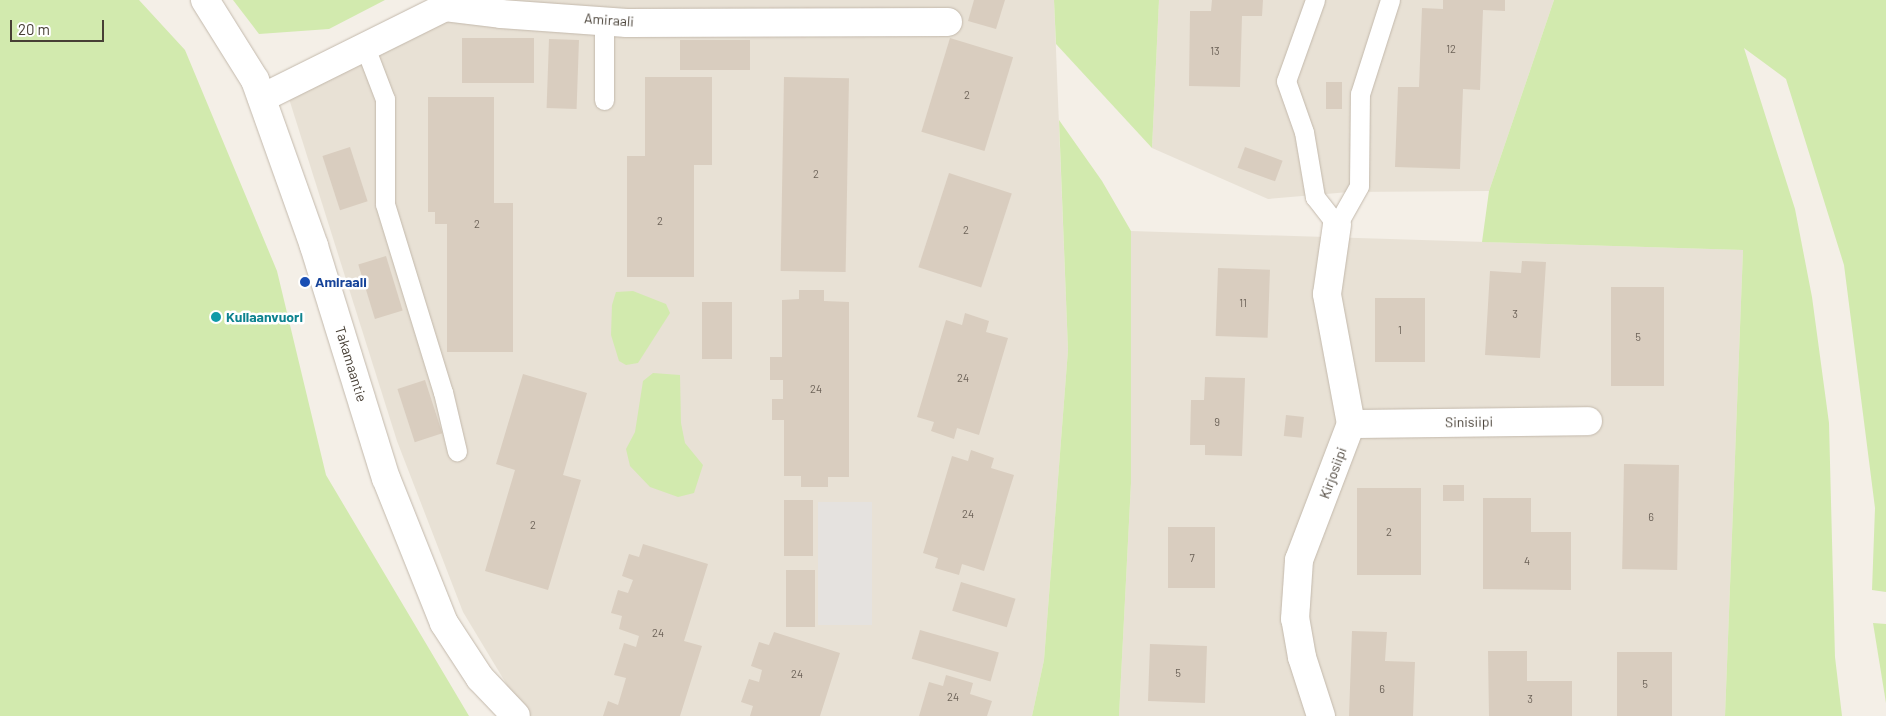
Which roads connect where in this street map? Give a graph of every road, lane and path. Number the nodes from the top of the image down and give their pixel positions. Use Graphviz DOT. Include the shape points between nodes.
graph roads {
  1 [pos="205,0"];
  2 [pos="1315,0"];
  3 [pos="1390,0"];
  4 [pos="604,19"];
  5 [pos="948,22"];
  6 [pos="365,47"];
  7 [pos="262,98"];
  8 [pos="604,100"];
  9 [pos="1337,225"];
  10 [pos="1588,420"];
  11 [pos="1351,424"];
  12 [pos="457,451"];
  13 [pos="516,716"];
  14 [pos="1321,716"];
  1 -- 7 [label="street, Takamaantie" via="255,80"];
  2 -- 9 [label="lane" via="1286,82 1304,132 1315,197"];
  3 -- 9 [label="lane" via="1360,94 1359,186"];
  4 -- 5 [label="street, Amiraali" via="627,22"];
  4 -- 6 [label="street, Amiraali" via="509,15 445,7"];
  4 -- 8 [label="lane"];
  6 -- 7 [label="street, Amiraali"];
  6 -- 12 [label="lane" via="385,99 385,204 443,392"];
  7 -- 13 [label="street, Takamaantie" via="314,246 386,478 444,624 480,678"];
  9 -- 11 [label="street" via="1327,294"];
  10 -- 11 [label="street, Sinisiipi"];
  11 -- 14 [label="street, Kirjosiipi" via="1299,560 1295,619 1302,657"];
}
